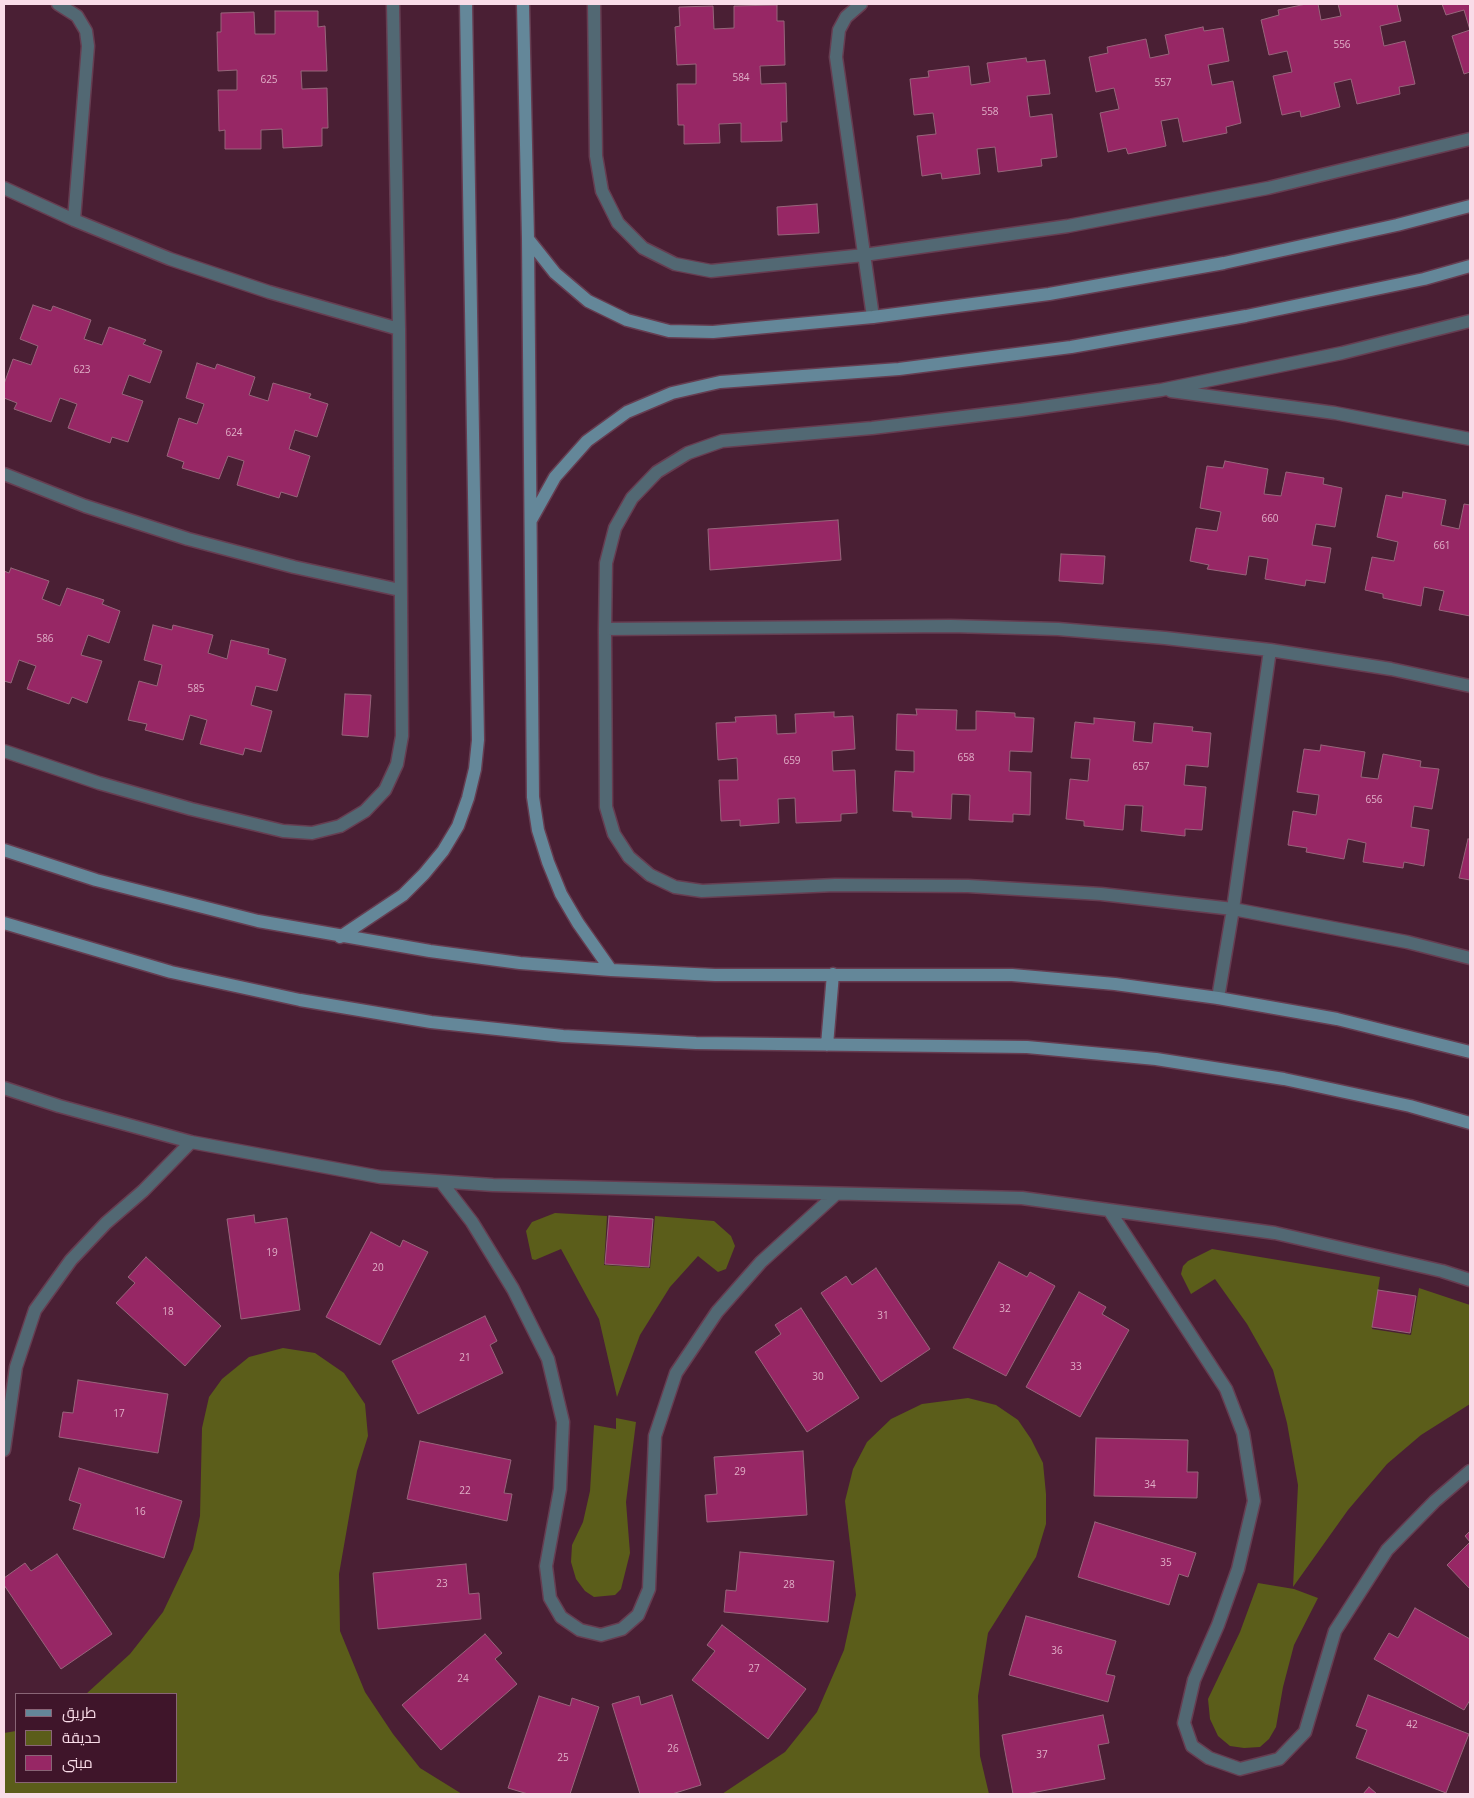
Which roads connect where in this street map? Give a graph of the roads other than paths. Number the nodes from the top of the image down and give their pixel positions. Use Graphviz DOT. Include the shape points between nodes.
graph roads {
  1 [pos="58,4"];
  2 [pos="393,4"];
  3 [pos="466,4"];
  4 [pos="523,4"];
  5 [pos="594,4"];
  6 [pos="861,4"];
  7 [pos="1470,139"];
  8 [pos="4,188"];
  9 [pos="1470,206"];
  10 [pos="74,220"];
  11 [pos="528,240"];
  12 [pos="864,256"];
  13 [pos="1470,266"];
  14 [pos="873,317"];
  15 [pos="1470,321"];
  16 [pos="399,329"];
  17 [pos="1161,390"];
  18 [pos="1470,439"];
  19 [pos="4,474"];
  20 [pos="531,520"];
  21 [pos="400,590"];
  22 [pos="605,629"];
  23 [pos="1270,650"];
  24 [pos="1470,686"];
  25 [pos="4,751"];
  26 [pos="4,850"];
  27 [pos="1233,910"];
  28 [pos="4,923"];
  29 [pos="340,937"];
  30 [pos="1470,958"];
  31 [pos="611,970"];
  32 [pos="833,974"];
  33 [pos="1218,998"];
  34 [pos="827,1045"];
  35 [pos="1470,1052"];
  36 [pos="4,1088"];
  37 [pos="1470,1123"];
  38 [pos="191,1142"];
  39 [pos="442,1183"];
  40 [pos="836,1194"];
  41 [pos="1109,1210"];
  42 [pos="1470,1280"];
  43 [pos="4,1450"];
  44 [pos="1470,1471"];
  1 -- 10 [label="street" via="77,16 86,31 88,46"];
  2 -- 16 [label="street"];
  3 -- 29 [label="street" via="478,740 475,769 458,826 443,851 403,895"];
  4 -- 11 [label="street"];
  5 -- 12 [label="street" via="596,156 602,191 618,223 643,248 675,264 710,271"];
  6 -- 12 [label="street" via="846,17 835,44"];
  7 -- 12 [label="street" via="1258,190 1068,226"];
  8 -- 10 [label="street"];
  9 -- 14 [label="street" via="1224,263 1049,294"];
  10 -- 16 [label="street" via="260,289"];
  11 -- 14 [label="street" via="555,273 588,301 627,320 669,331 713,332"];
  11 -- 20 [label="street"];
  12 -- 14 [label="street"];
  13 -- 20 [label="street" via="1424,279 1255,314 1071,347 899,369 720,382 672,393 627,412 587,441 555,477"];
  15 -- 17 [label="street" via="1342,353"];
  16 -- 21 [label="street"];
  17 -- 18 [label="street" via="1335,413"];
  17 -- 22 [label="street" via="872,428 722,441 688,453 657,472 632,498 615,528 606,563"];
  19 -- 21 [label="street" via="85,506 188,539"];
  20 -- 31 [label="street" via="533,797 538,830 561,894"];
  21 -- 25 [label="street" via="402,736 398,764 385,790 365,811 340,826 312,833 283,831 108,786"];
  22 -- 23 [label="street" via="951,626 1058,629"];
  22 -- 27 [label="street" via="606,807 614,834 629,857 650,875 675,887 702,891 835,885 968,886 1101,894"];
  23 -- 24 [label="street"];
  23 -- 27 [label="street"];
  26 -- 29 [label="street" via="96,880 177,901"];
  27 -- 30 [label="street" via="1407,942"];
  27 -- 33 [label="street"];
  28 -- 34 [label="street" via="170,972 300,1000 431,1022 563,1036"];
  29 -- 31 [label="street" via="520,963"];
  31 -- 32 [label="street" via="715,975"];
  32 -- 33 [label="street" via="1012,975"];
  32 -- 34 [label="street"];
  33 -- 35 [label="street" via="1337,1019"];
  34 -- 37 [label="street" via="1027,1047 1156,1059 1284,1078"];
  36 -- 38 [label="street"];
  38 -- 39 [label="street" via="380,1177"];
  38 -- 43 [label="street" via="76,1254 35,1310 16,1367"];
  39 -- 40 [label="street"];
  39 -- 40 [label="street" via="472,1222 513,1289 548,1359 563,1422 560,1488 546,1566 550,1598 560,1617 580,1630 601,1634 622,1629 638,1615 650,1589 655,1436 676,1373 717,1312 761,1262"];
  40 -- 41 [label="street" via="1022,1198"];
  41 -- 42 [label="street" via="1276,1233"];
  41 -- 44 [label="street" via="1226,1389 1243,1433 1254,1501 1238,1569 1194,1680 1184,1723 1192,1746 1209,1758 1240,1769 1280,1758 1305,1732 1335,1632 1387,1550"];
}
